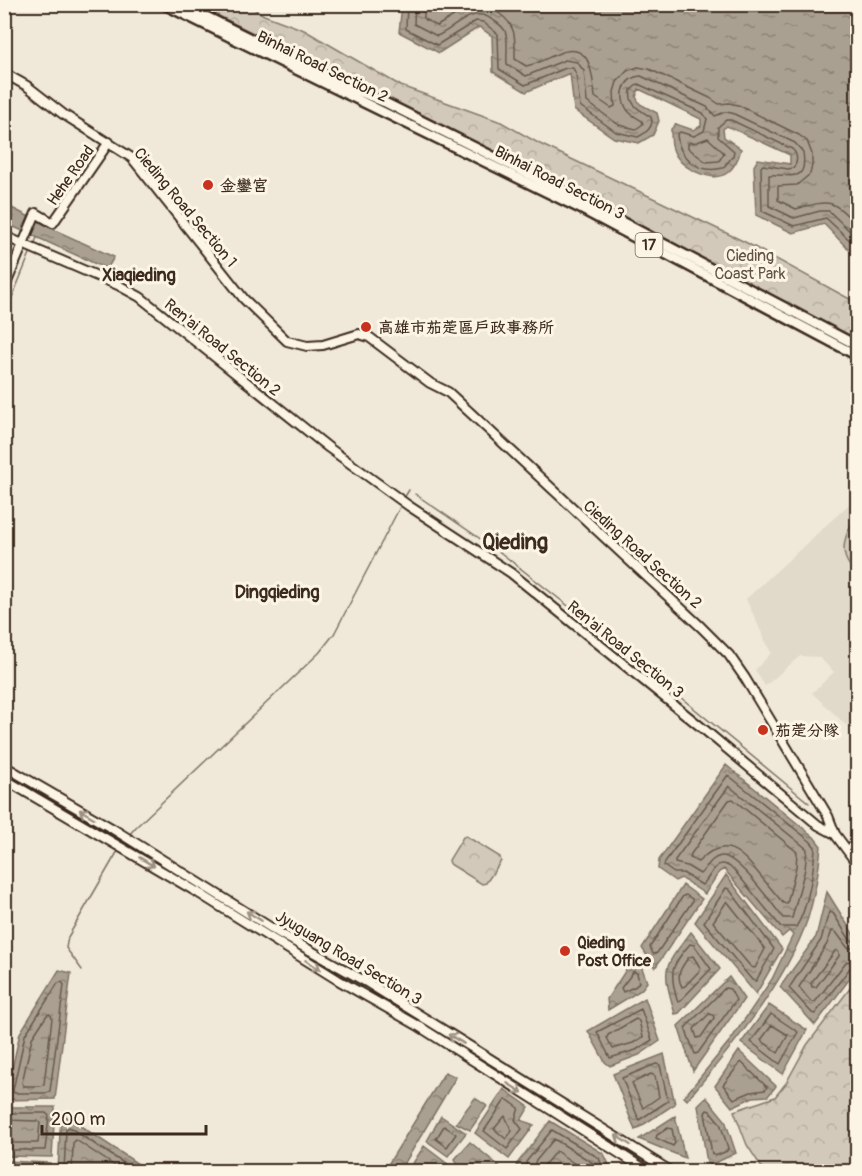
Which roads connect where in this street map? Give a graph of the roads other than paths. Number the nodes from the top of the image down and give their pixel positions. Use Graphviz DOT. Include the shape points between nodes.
graph roads {
  1 [pos="163,4"];
  2 [pos="182,4"];
  3 [pos="4,73"];
  4 [pos="440,134"];
  5 [pos="109,142"];
  6 [pos="4,236"];
  7 [pos="28,246"];
  8 [pos="4,289"];
  9 [pos="342,339"];
  10 [pos="858,346"];
  11 [pos="858,356"];
  12 [pos="393,494"];
  13 [pos="7,767"];
  14 [pos="5,779"];
  15 [pos="835,834"];
  16 [pos="858,865"];
  17 [pos="649,1172"];
  18 [pos="672,1172"];
  1 -- 4 [label="main road, Binhai Road Section 2 / 17" via="305,76"];
  2 -- 4 [label="main road, Binhai Road Section 2 / 17"];
  3 -- 5 [label="street, Cieding Road Section 1"];
  4 -- 10 [label="main road, Binhai Road Section 3 / 17" via="588,204"];
  4 -- 11 [label="main road, Binhai Road Section 3 / 17"];
  5 -- 7 [label="street, Hehe Road" via="52,223 35,216 27,233"];
  5 -- 9 [label="street, Cieding Road Section 1" via="132,158 244,299 286,341 307,346"];
  6 -- 7 [label="street, Ren'ai Road Section 2"];
  7 -- 8 [label="street"];
  7 -- 12 [label="street, Ren'ai Road Section 2" via="140,297 316,439"];
  9 -- 15 [label="street, Cieding Road Section 2" via="358,334 369,337 448,392 729,655 828,816"];
  12 -- 15 [label="street, Ren'ai Road Section 3" via="511,573 818,825"];
  18 -- 13 [label="street, Jyuguang Road Section 3, one-way" via="368,983"];
  14 -- 17 [label="street, Jyuguang Road Section 3, one-way" via="417,1025"];
  15 -- 16 [label="street, Cieding Road Section 2"];
}
